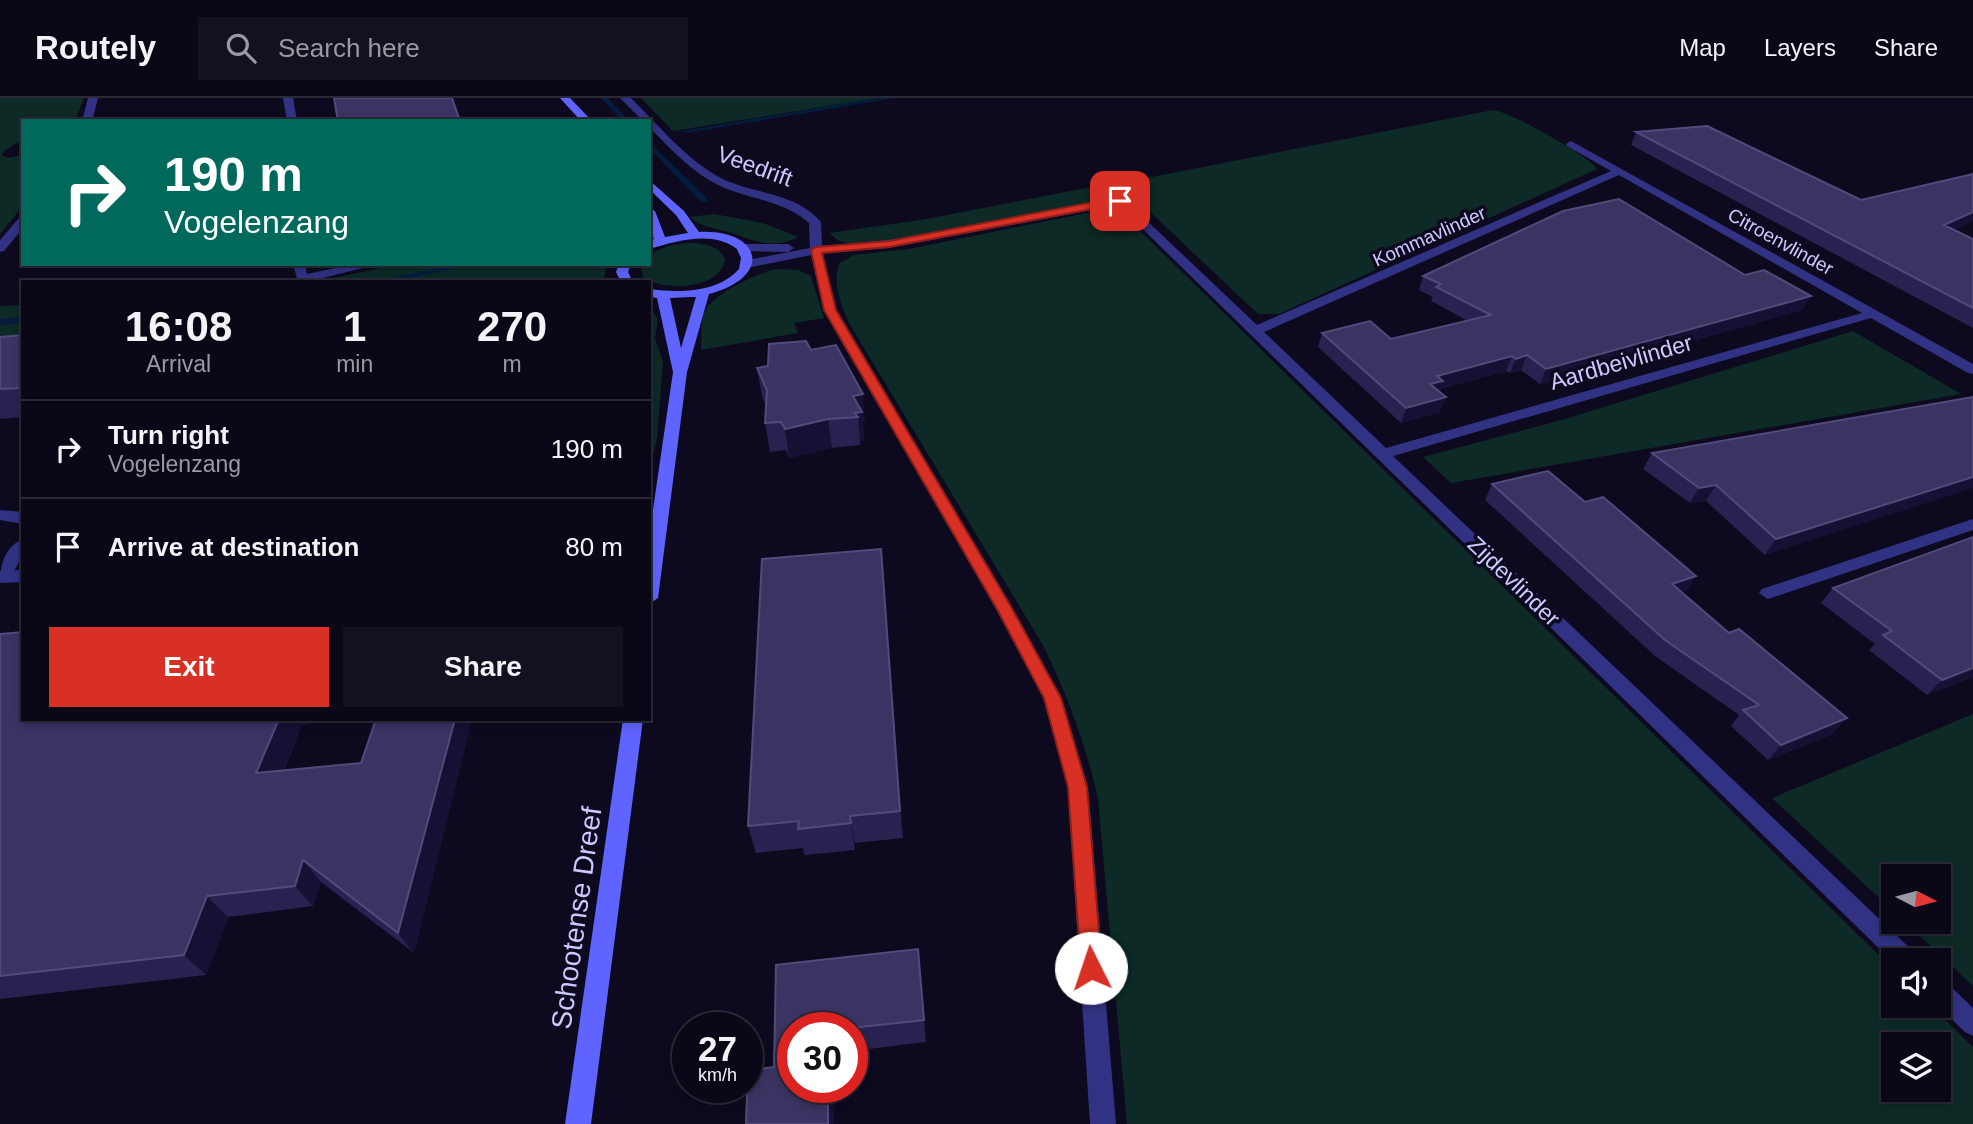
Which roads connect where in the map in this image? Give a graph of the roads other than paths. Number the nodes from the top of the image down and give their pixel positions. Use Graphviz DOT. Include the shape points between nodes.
graph roads {
  1 [pos="93,98"];
  2 [pos="288,98"];
  3 [pos="565,98"];
  4 [pos="625,98"];
  5 [pos="88,119"];
  6 [pos="292,119"];
  7 [pos="585,119"];
  8 [pos="647,119"];
  9 [pos="651,123"];
  10 [pos="1571,144"];
  11 [pos="1617,172"];
  12 [pos="651,185"];
  13 [pos="21,222"];
  14 [pos="651,223"];
  15 [pos="695,235"];
  16 [pos="654,242"];
  17 [pos="0,248"];
  18 [pos="742,248"];
  19 [pos="816,250"];
  20 [pos="747,264"];
  21 [pos="299,266"];
  22 [pos="364,266"];
  23 [pos="703,293"];
  24 [pos="656,294"];
  25 [pos="1872,314"];
  26 [pos="1255,331"];
  27 [pos="1973,370"];
  28 [pos="680,372"];
  29 [pos="1382,454"];
  30 [pos="0,514"];
  31 [pos="21,518"];
  32 [pos="1973,524"];
  33 [pos="21,548"];
  34 [pos="21,576"];
  35 [pos="0,577"];
  36 [pos="651,583"];
  37 [pos="1768,593"];
  38 [pos="633,721"];
  39 [pos="1894,948"];
  40 [pos="1951,1003"];
  41 [pos="1973,1024"];
  42 [pos="578,1124"];
  43 [pos="1103,1124"];
  1 -- 5 [label="street"];
  2 -- 6 [label="street"];
  3 -- 7 [label="street"];
  4 -- 8 [label="street, Veedrift"];
  9 -- 19 [label="street, Veedrift" via="695,168 728,185 800,207 815,222"];
  10 -- 11 [label="street, Citroenvlinder"];
  11 -- 25 [label="street, Citroenvlinder"];
  11 -- 26 [label="street, Kommavlinder"];
  12 -- 15 [label="street"];
  13 -- 17 [label="street"];
  14 -- 16 [label="street"];
  15 -- 16 [label="street"];
  15 -- 18 [label="street" via="714,236"];
  18 -- 19 [label="street"];
  18 -- 20 [label="street"];
  19 -- 20 [label="street"];
  19 -- 26 [label="street, Zijdevlinder" via="889,244 1120,201"];
  19 -- 43 [label="street, Veedrift" via="830,310 1052,698 1078,787"];
  20 -- 23 [label="street" via="733,280"];
  21 -- 22 [label="street" via="302,279"];
  23 -- 24 [label="street"];
  23 -- 28 [label="street"];
  24 -- 28 [label="street"];
  25 -- 27 [label="street, Citroenvlinder"];
  25 -- 29 [label="street, Aardbeivlinder"];
  26 -- 29 [label="street, Zijdevlinder"];
  28 -- 36 [label="street"];
  29 -- 39 [label="street, Zijdevlinder"];
  30 -- 31 [label="street"];
  32 -- 37 [label="street"];
  33 -- 35 [label="street"];
  34 -- 35 [label="street"];
  38 -- 42 [label="street, Schootense Dreef"];
  40 -- 41 [label="street"];
}
